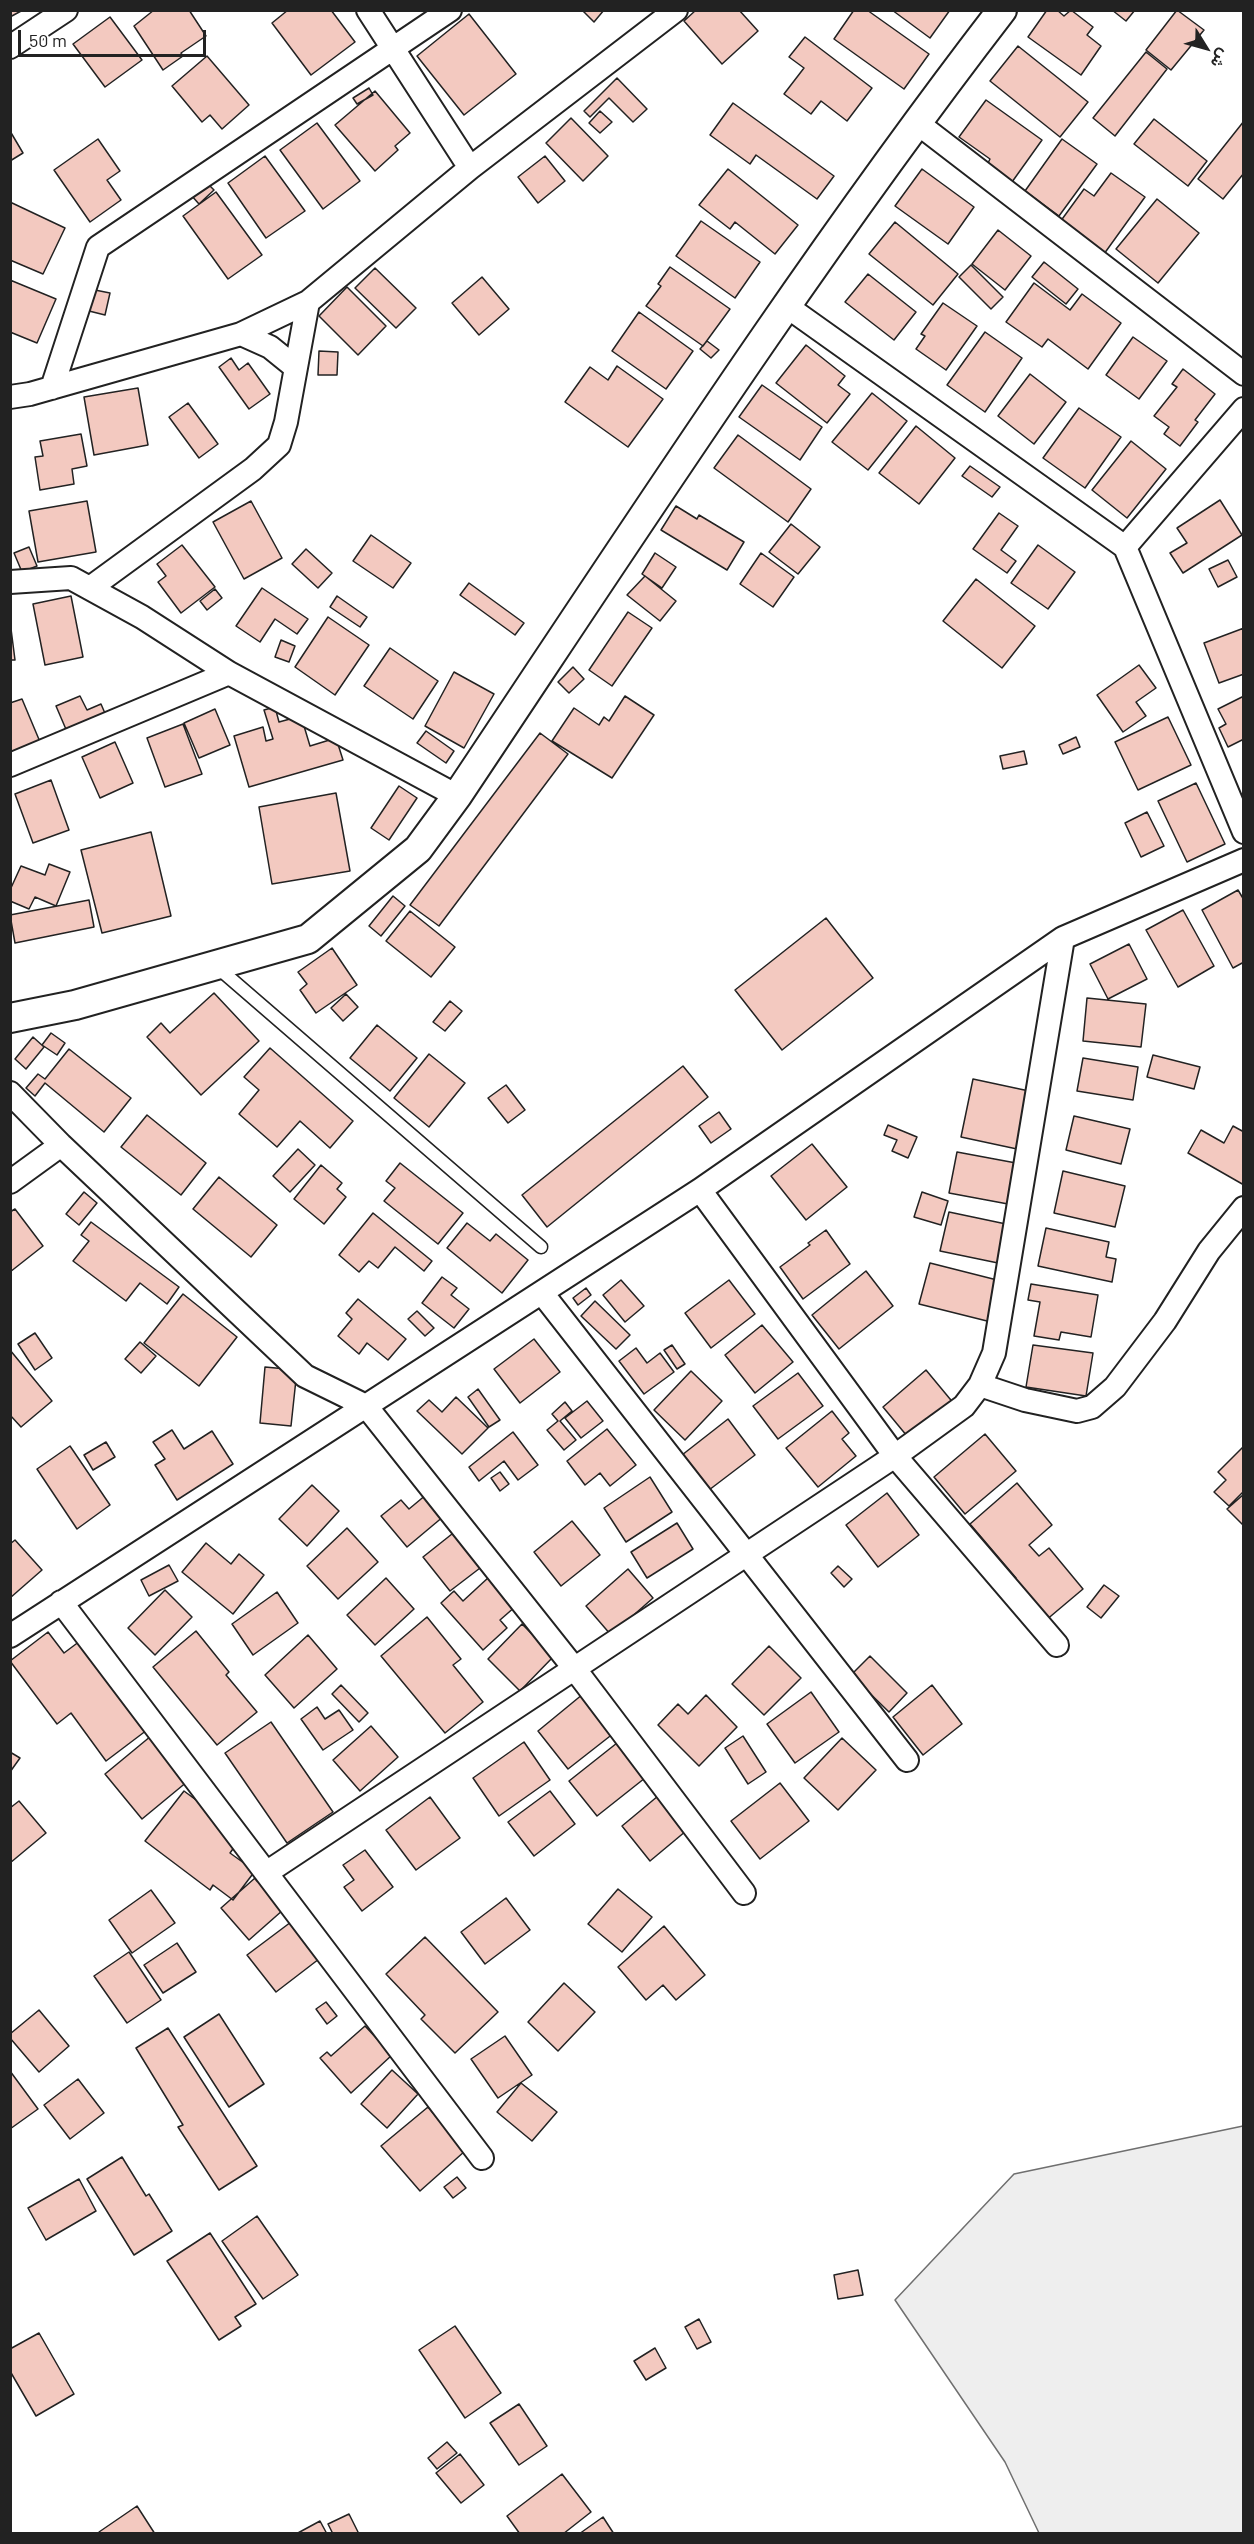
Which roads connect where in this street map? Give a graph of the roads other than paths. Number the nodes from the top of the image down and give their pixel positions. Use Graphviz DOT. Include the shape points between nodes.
graph roads {
  1 [pos="66,10"];
  2 [pos="368,10"];
  3 [pos="450,10"];
  4 [pos="676,10"];
  5 [pos="1002,10"];
  6 [pos="10,47"];
  7 [pos="393,49"];
  8 [pos="916,122"];
  9 [pos="470,168"];
  10 [pos="308,302"];
  11 [pos="785,305"];
  12 [pos="241,334"];
  13 [pos="296,368"];
  14 [pos="1244,374"];
  15 [pos="52,388"];
  16 [pos="10,397"];
  17 [pos="1244,409"];
  18 [pos="1125,548"];
  19 [pos="10,582"];
  20 [pos="90,588"];
  21 [pos="230,673"];
  22 [pos="10,765"];
  23 [pos="457,796"];
  24 [pos="1244,832"];
  25 [pos="1244,860"];
  26 [pos="1064,938"];
  27 [pos="215,966"];
  28 [pos="10,1018"];
  29 [pos="10,1093"];
  30 [pos="61,1145"];
  31 [pos="10,1182"];
  32 [pos="700,1190"];
  33 [pos="1244,1208"];
  34 [pos="541,1247"];
  35 [pos="542,1293"];
  36 [pos="980,1385"];
  37 [pos="366,1407"];
  38 [pos="895,1456"];
  39 [pos="746,1554"];
  40 [pos="61,1602"];
  41 [pos="10,1636"];
  42 [pos="1057,1645"];
  43 [pos="574,1668"];
  44 [pos="907,1760"];
  45 [pos="266,1873"];
  46 [pos="744,1893"];
  47 [pos="483,2158"];
  1 -- 6 [label="street"];
  2 -- 7 [label="street"];
  3 -- 7 [label="street"];
  4 -- 9 [label="street"];
  5 -- 8 [label="street"];
  7 -- 9 [label="street"];
  7 -- 15 [label="street" via="98,247"];
  8 -- 11 [label="street"];
  8 -- 14 [label="street"];
  9 -- 10 [label="street"];
  10 -- 12 [label="street"];
  10 -- 13 [label="street"];
  11 -- 18 [label="street"];
  11 -- 23 [label="street"];
  12 -- 13 [label="street" via="270,347"];
  12 -- 15 [label="street"];
  13 -- 20 [label="street" via="279,445 254,469"];
  15 -- 16 [label="street"];
  17 -- 18 [label="street"];
  18 -- 24 [label="street"];
  19 -- 20 [label="street" via="71,578"];
  20 -- 21 [label="street"];
  21 -- 22 [label="street"];
  21 -- 23 [label="street"];
  23 -- 27 [label="street" via="418,849 308,939"];
  25 -- 26 [label="street"];
  26 -- 32 [label="street"];
  26 -- 36 [label="street" via="994,1353"];
  27 -- 28 [label="street" via="75,1005"];
  27 -- 34 [label="lane"];
  29 -- 30 [label="street"];
  30 -- 31 [label="street"];
  30 -- 37 [label="street" via="305,1377"];
  32 -- 35 [label="street"];
  32 -- 38 [label="street"];
  33 -- 36 [label="street" via="1209,1251 1165,1321 1115,1387 1092,1407 1077,1411"];
  35 -- 37 [label="street"];
  35 -- 39 [label="street"];
  36 -- 38 [label="street" via="963,1406"];
  37 -- 40 [label="street"];
  37 -- 43 [label="street"];
  38 -- 39 [label="street"];
  38 -- 42 [label="street"];
  39 -- 43 [label="street"];
  39 -- 44 [label="street"];
  40 -- 41 [label="street"];
  40 -- 45 [label="street"];
  43 -- 45 [label="street"];
  43 -- 46 [label="street"];
  45 -- 47 [label="street"];
}
